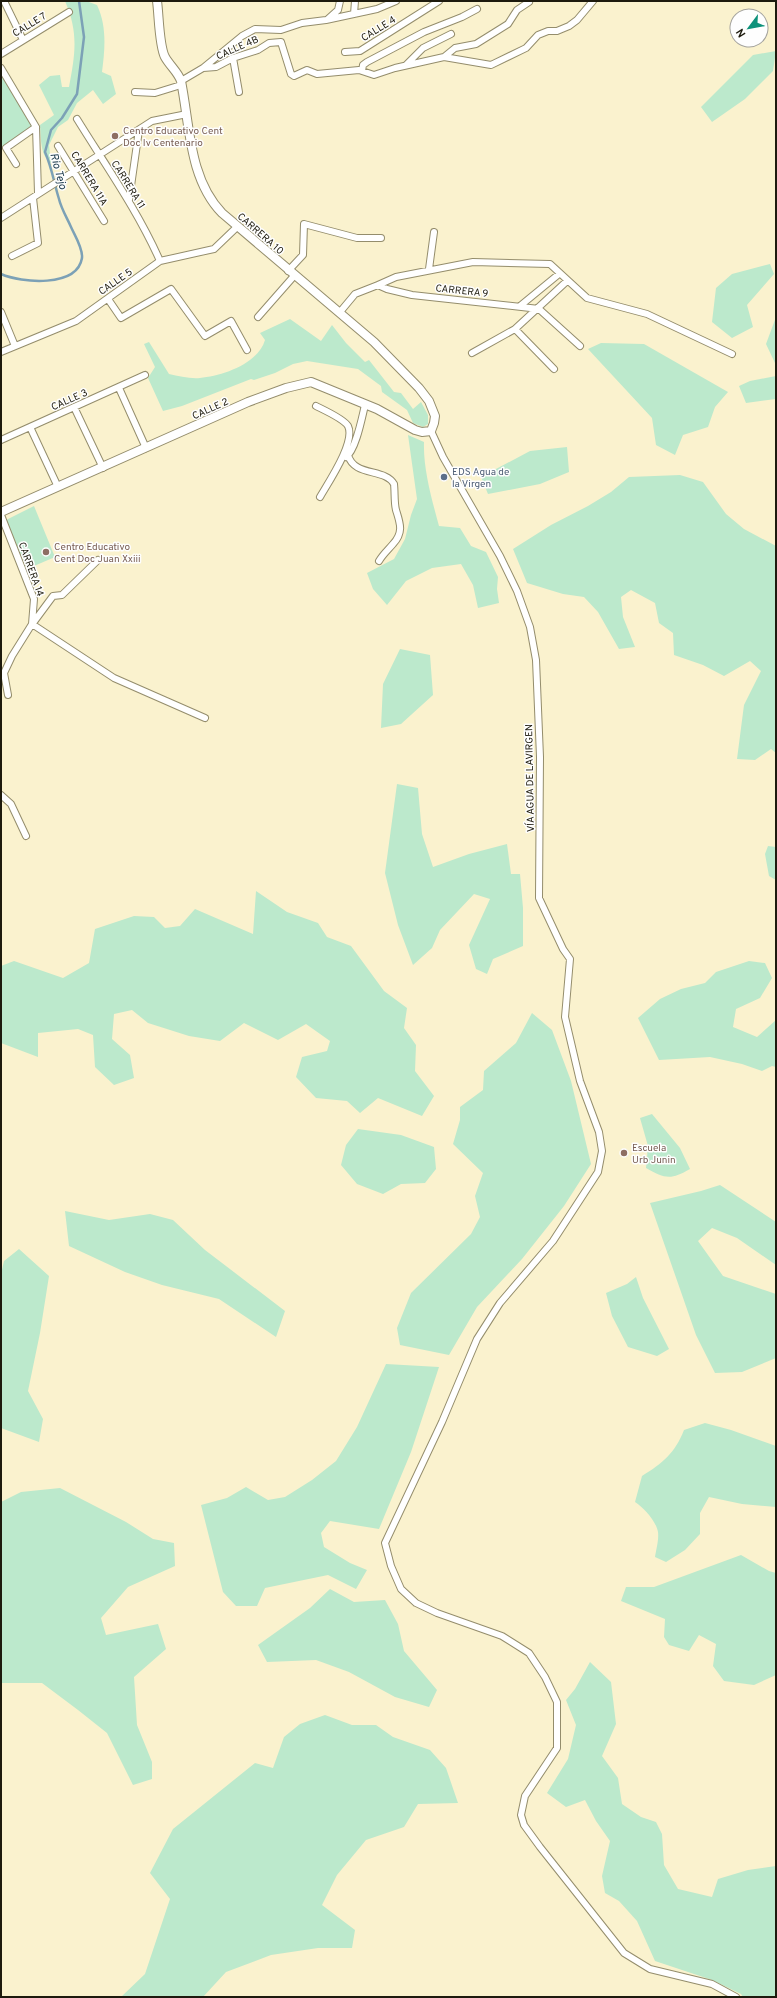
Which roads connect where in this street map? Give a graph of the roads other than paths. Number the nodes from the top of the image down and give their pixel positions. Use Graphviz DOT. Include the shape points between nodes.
graph roads {
  1 [pos="4,1"];
  2 [pos="157,1"];
  3 [pos="340,1"];
  4 [pos="355,1"];
  5 [pos="396,1"];
  6 [pos="439,1"];
  7 [pos="593,1"];
  8 [pos="529,2"];
  9 [pos="477,9"];
  10 [pos="69,12"];
  11 [pos="354,14"];
  12 [pos="326,20"];
  13 [pos="451,34"];
  14 [pos="22,40"];
  15 [pos="345,52"];
  16 [pos="1,54"];
  17 [pos="444,57"];
  18 [pos="233,58"];
  19 [pos="405,66"];
  20 [pos="1,68"];
  21 [pos="203,68"];
  22 [pos="362,71"];
  23 [pos="181,83"];
  24 [pos="135,92"];
  25 [pos="238,92"];
  26 [pos="187,114"];
  27 [pos="77,119"];
  28 [pos="36,127"];
  29 [pos="139,130"];
  30 [pos="58,146"];
  31 [pos="99,155"];
  32 [pos="16,164"];
  33 [pos="74,171"];
  34 [pos="35,196"];
  35 [pos="129,200"];
  36 [pos="1,218"];
  37 [pos="104,221"];
  38 [pos="238,226"];
  39 [pos="434,232"];
  40 [pos="381,238"];
  41 [pos="12,256"];
  42 [pos="160,262"];
  43 [pos="429,269"];
  44 [pos="291,273"];
  45 [pos="559,274"];
  46 [pos="567,281"];
  47 [pos="378,285"];
  48 [pos="108,299"];
  49 [pos="520,306"];
  50 [pos="539,309"];
  51 [pos="340,312"];
  52 [pos="1,313"];
  53 [pos="258,317"];
  54 [pos="515,328"];
  55 [pos="15,346"];
  56 [pos="580,346"];
  57 [pos="247,350"];
  58 [pos="1,352"];
  59 [pos="472,353"];
  60 [pos="732,354"];
  61 [pos="554,369"];
  62 [pos="145,375"];
  63 [pos="120,388"];
  64 [pos="365,404"];
  65 [pos="316,406"];
  66 [pos="74,407"];
  67 [pos="30,427"];
  68 [pos="431,431"];
  69 [pos="1,440"];
  70 [pos="146,448"];
  71 [pos="348,455"];
  72 [pos="341,460"];
  73 [pos="103,468"];
  74 [pos="58,487"];
  75 [pos="320,497"];
  76 [pos="1,514"];
  77 [pos="98,560"];
  78 [pos="379,561"];
  79 [pos="32,624"];
  80 [pos="4,665"];
  81 [pos="8,695"];
  82 [pos="205,718"];
  83 [pos="1,795"];
  84 [pos="26,836"];
  85 [pos="736,1997"];
  1 -- 14 [label="street"];
  2 -- 23 [label="street, CARRERA 10" via="165,57"];
  3 -- 12 [label="street" via="338,10"];
  4 -- 11 [label="street"];
  5 -- 11 [label="street" via="377,9"];
  6 -- 15 [label="street, CALLE 4" via="360,51"];
  7 -- 17 [label="street" via="569,26 538,35 526,48 491,65"];
  8 -- 17 [label="street" via="517,10 508,24 476,44 454,48"];
  9 -- 22 [label="street" via="462,18 424,32 367,62 363,65"];
  10 -- 14 [label="street, CALLE 7"];
  11 -- 12 [label="street"];
  12 -- 21 [label="street" via="302,23 281,30 255,29 242,36"];
  13 -- 19 [label="street" via="423,48"];
  14 -- 16 [label="street, CALLE 7"];
  17 -- 19 [label="street"];
  18 -- 21 [label="street, CALLE 4B" via="216,67"];
  18 -- 22 [label="street, CALLE 4B" via="258,50 269,43 280,42 292,75 307,70 317,74"];
  18 -- 25 [label="street"];
  19 -- 22 [label="street" via="374,75"];
  20 -- 28 [label="street"];
  21 -- 23 [label="street, CALLE 4B"];
  23 -- 24 [label="street, CALLE 4B" via="155,93"];
  23 -- 26 [label="street, CARRERA 10"];
  26 -- 29 [label="street" via="152,121"];
  26 -- 38 [label="street, CARRERA 10" via="198,175 205,191 215,206"];
  27 -- 31 [label="street, CARRERA 11"];
  28 -- 32 [label="street" via="6,148"];
  28 -- 34 [label="street"];
  29 -- 31 [label="street"];
  29 -- 35 [label="street"];
  30 -- 33 [label="street, CARRERA 11A"];
  31 -- 33 [label="street"];
  31 -- 35 [label="street, CARRERA 11"];
  33 -- 34 [label="street"];
  33 -- 37 [label="street, CARRERA 11A"];
  34 -- 36 [label="street"];
  34 -- 41 [label="street" via="38,243"];
  35 -- 42 [label="street, CARRERA 11"];
  38 -- 42 [label="street, CALLE 5" via="214,248"];
  38 -- 44 [label="street, CARRERA 10"];
  39 -- 43 [label="street"];
  40 -- 44 [label="street" via="357,238 304,224 303,255"];
  42 -- 48 [label="street, CALLE 5"];
  43 -- 45 [label="street" via="473,262 512,262 550,264"];
  43 -- 47 [label="street" via="396,277"];
  44 -- 51 [label="street, CARRERA 10"];
  44 -- 53 [label="street"];
  45 -- 46 [label="street"];
  45 -- 49 [label="street"];
  46 -- 50 [label="street"];
  46 -- 60 [label="street" via="587,298 648,314"];
  47 -- 49 [label="street, CARRERA 9" via="412,295"];
  47 -- 51 [label="street" via="355,294"];
  48 -- 55 [label="street, CALLE 5" via="76,321"];
  48 -- 57 [label="street" via="120,318 171,289 205,336 231,321"];
  49 -- 50 [label="street, CARRERA 9"];
  50 -- 54 [label="street"];
  50 -- 56 [label="street"];
  51 -- 68 [label="street, CARRERA 10" via="374,342 429,401 435,416"];
  52 -- 55 [label="street"];
  54 -- 59 [label="street"];
  54 -- 61 [label="street"];
  55 -- 58 [label="street, CALLE 5"];
  62 -- 63 [label="street, CALLE 3"];
  63 -- 66 [label="street, CALLE 3"];
  63 -- 70 [label="street"];
  64 -- 68 [label="street, CALLE 2" via="415,430"];
  64 -- 70 [label="street, CALLE 2" via="312,382 286,388 248,402"];
  64 -- 71 [label="street"];
  65 -- 72 [label="street" via="349,427 349,439"];
  66 -- 67 [label="street, CALLE 3"];
  66 -- 73 [label="street"];
  67 -- 69 [label="street, CALLE 3"];
  67 -- 74 [label="street"];
  68 -- 85 [label="street, VÍA AGUA DE LAVIRGEN" via="443,457 500,556 530,626 536,660 540,757 539,898 570,959 565,1017 580,1080 599,1132 602,1152 598,1172 553,1241 500,1303 477,1339 442,1422 385,1543 401,1589 416,1602 437,1613 502,1636 529,1653 545,1677 557,1702 557,1748 525,1796 521,1815 524,1824 540,1847 624,1953 650,1969 712,1984"];
  70 -- 73 [label="street, CALLE 2"];
  71 -- 72 [label="street"];
  71 -- 78 [label="street" via="352,464 388,478 394,484 396,509 401,523 400,533"];
  72 -- 75 [label="street"];
  73 -- 74 [label="street, CALLE 2"];
  74 -- 76 [label="street, CALLE 2"];
  76 -- 79 [label="street, CARRERA 14" via="34,599"];
  77 -- 79 [label="street" via="62,595 53,596"];
  79 -- 80 [label="street, CARRERA 14"];
  79 -- 82 [label="street" via="114,678"];
  80 -- 81 [label="street, CARRERA 14"];
  83 -- 84 [label="street" via="11,804"];
}
